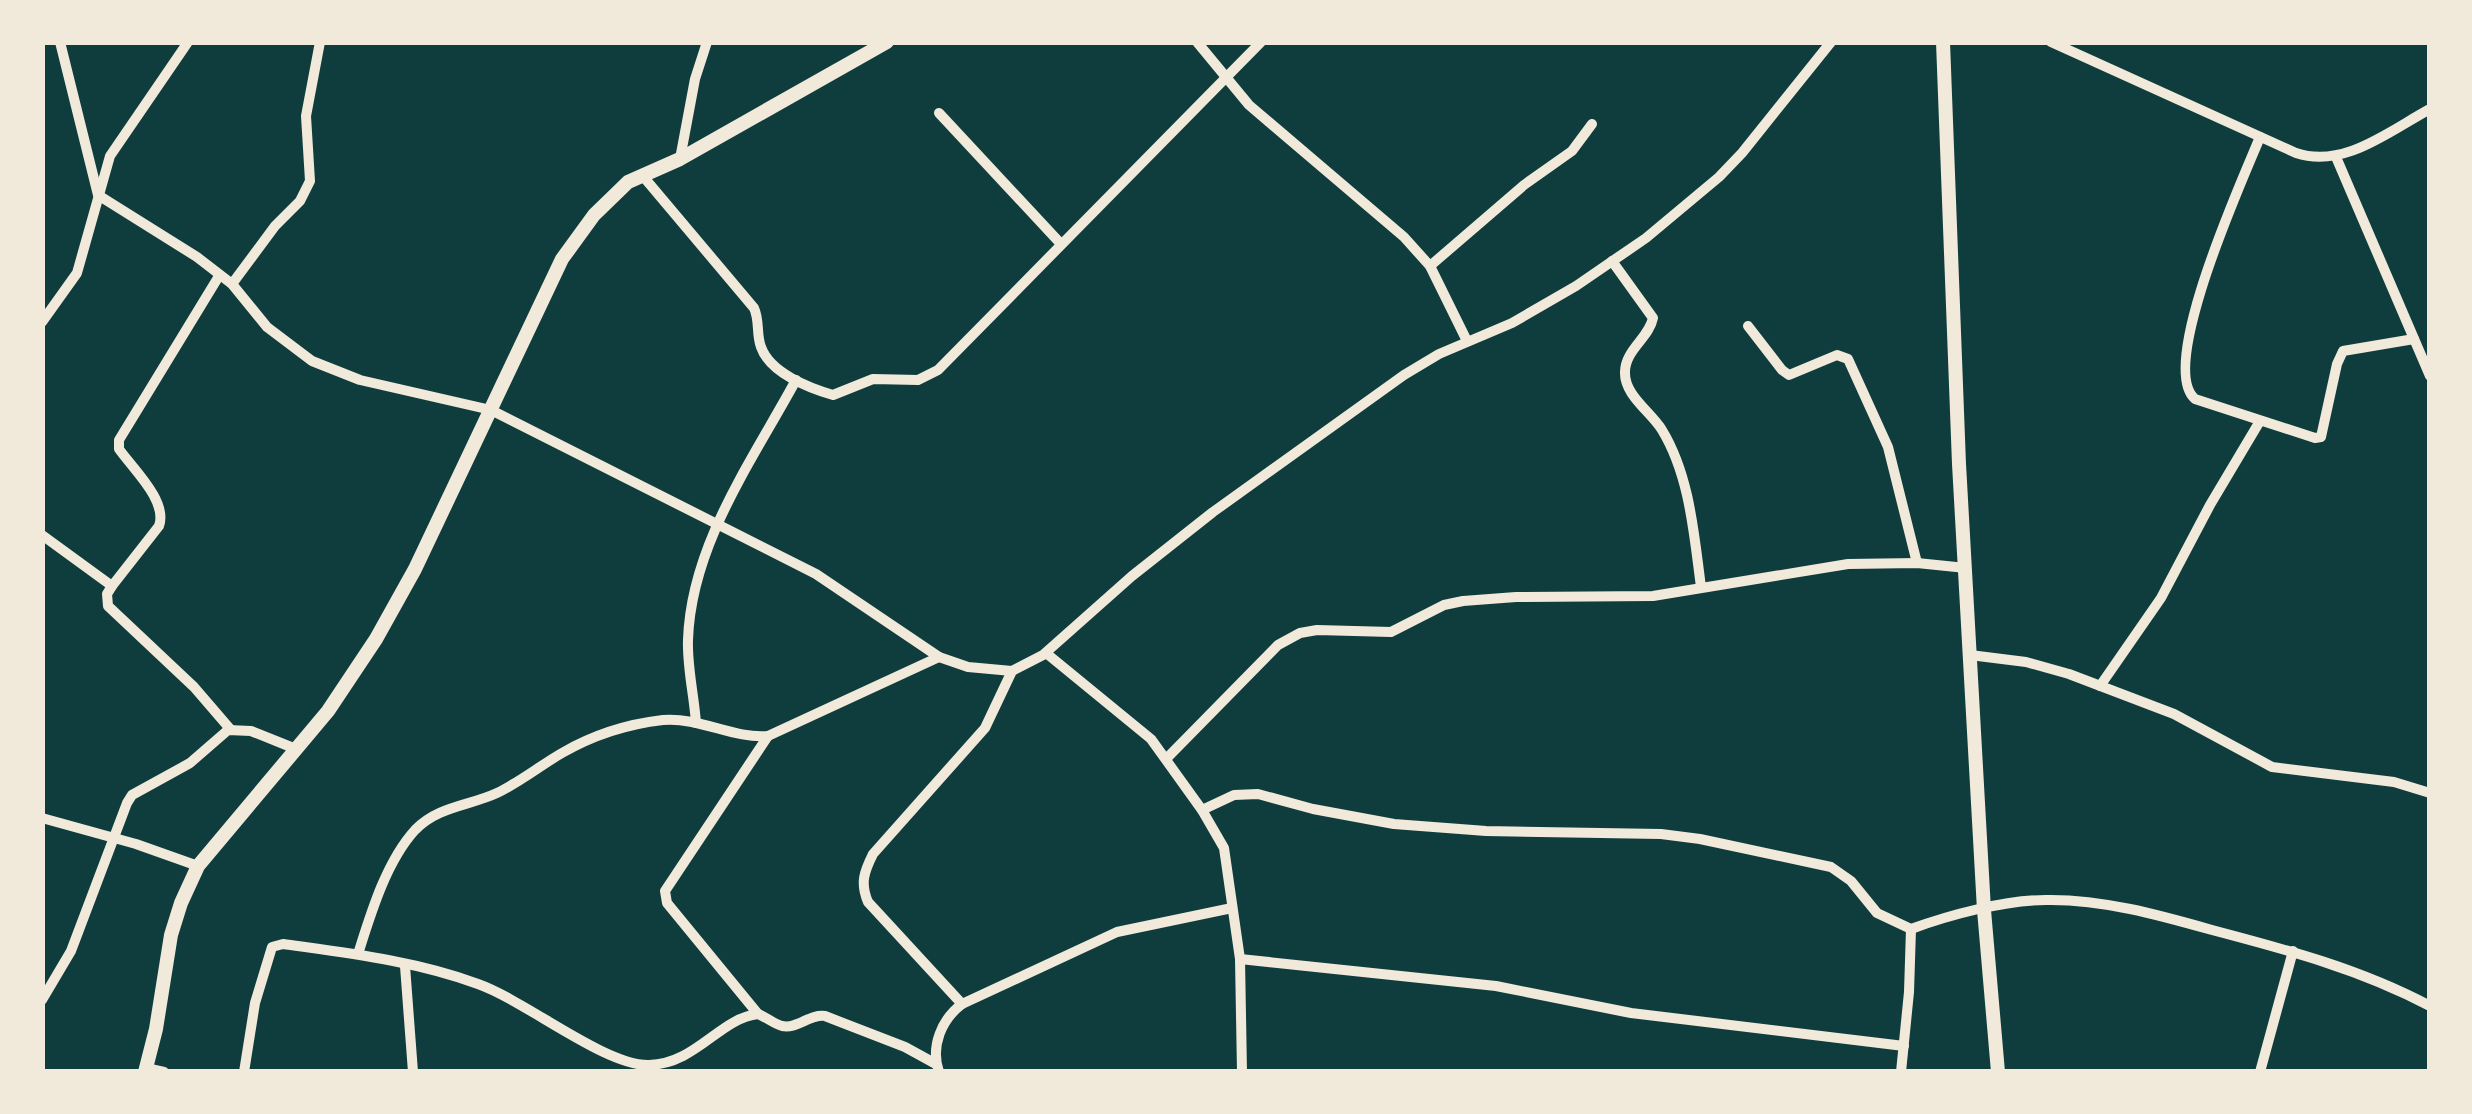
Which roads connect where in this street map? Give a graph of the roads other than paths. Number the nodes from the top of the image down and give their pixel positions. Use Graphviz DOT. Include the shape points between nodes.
graph roads {
  1 [pos="60,42"];
  2 [pos="188,42"];
  3 [pos="320,42"];
  4 [pos="706,42"];
  5 [pos="887,42"];
  6 [pos="1197,42"];
  7 [pos="1261,42"];
  8 [pos="1831,42"];
  9 [pos="1943,42"];
  10 [pos="2051,42"];
  11 [pos="1224,78"];
  12 [pos="2430,109"];
  13 [pos="939,113"];
  14 [pos="1592,124"];
  15 [pos="2260,137"];
  16 [pos="2336,157"];
  17 [pos="680,159"];
  18 [pos="642,175"];
  19 [pos="98,195"];
  20 [pos="1061,244"];
  21 [pos="1612,262"];
  22 [pos="1430,266"];
  23 [pos="220,276"];
  24 [pos="232,284"];
  25 [pos="42,322"];
  26 [pos="1748,326"];
  27 [pos="2414,339"];
  28 [pos="1467,341"];
  29 [pos="2430,376"];
  30 [pos="796,380"];
  31 [pos="492,410"];
  32 [pos="2260,421"];
  33 [pos="718,523"];
  34 [pos="42,534"];
  35 [pos="1917,563"];
  36 [pos="1966,568"];
  37 [pos="112,586"];
  38 [pos="1701,587"];
  39 [pos="1046,653"];
  40 [pos="1970,654"];
  41 [pos="939,657"];
  42 [pos="1012,671"];
  43 [pos="2100,686"];
  44 [pos="696,723"];
  45 [pos="231,730"];
  46 [pos="768,736"];
  47 [pos="296,750"];
  48 [pos="1167,758"];
  49 [pos="2430,793"];
  50 [pos="1202,810"];
  51 [pos="42,818"];
  52 [pos="111,838"];
  53 [pos="198,866"];
  54 [pos="1232,908"];
  55 [pos="1984,910"];
  56 [pos="1911,929"];
  57 [pos="2293,951"];
  58 [pos="358,954"];
  59 [pos="1240,959"];
  60 [pos="406,966"];
  61 [pos="42,1000"];
  62 [pos="962,1004"];
  63 [pos="2430,1006"];
  64 [pos="758,1014"];
  65 [pos="1904,1046"];
  66 [pos="937,1068"];
  67 [pos="145,1070"];
  68 [pos="164,1072"];
  69 [pos="244,1072"];
  70 [pos="412,1072"];
  71 [pos="1242,1072"];
  72 [pos="1901,1072"];
  73 [pos="1998,1072"];
  74 [pos="2260,1072"];
  1 -- 19 [label="street"];
  2 -- 19 [label="street" via="118,143"];
  3 -- 24 [label="street" via="306,116 310,181"];
  4 -- 17 [label="street"];
  5 -- 17 [label="street"];
  6 -- 11 [label="street"];
  7 -- 11 [label="street"];
  8 -- 21 [label="street" via="1719,176"];
  9 -- 36 [label="street"];
  10 -- 15 [label="street"];
  11 -- 20 [label="street"];
  11 -- 22 [label="street" via="1394,226"];
  12 -- 16 [label="street"];
  13 -- 20 [label="street"];
  14 -- 22 [label="street" via="1572,151"];
  15 -- 16 [label="street" via="2307,156"];
  15 -- 32 [label="street" via="2194,308 2185,378 2195,398"];
  16 -- 27 [label="street"];
  17 -- 18 [label="street"];
  18 -- 30 [label="street" via="754,308 764,354"];
  18 -- 31 [label="street" via="613,194 562,259"];
  19 -- 23 [label="street"];
  19 -- 25 [label="street" via="77,273"];
  20 -- 30 [label="street" via="924,379 873,379 832,395"];
  21 -- 28 [label="street" via="1512,323"];
  21 -- 38 [label="street" via="1653,318 1630,353 1625,378 1664,433 1678,466"];
  22 -- 28 [label="street"];
  23 -- 24 [label="street"];
  23 -- 37 [label="street" via="118,440 162,518"];
  24 -- 31 [label="street" via="280,340 325,368"];
  26 -- 35 [label="street" via="1789,375 1838,355 1848,359 1888,447"];
  27 -- 29 [label="street"];
  27 -- 32 [label="street" via="2343,352 2321,436"];
  28 -- 39 [label="street" via="1404,375 1213,512"];
  30 -- 33 [label="street"];
  31 -- 33 [label="street"];
  31 -- 47 [label="street" via="376,639"];
  32 -- 43 [label="street" via="2161,598"];
  33 -- 41 [label="street" via="816,574"];
  33 -- 44 [label="street" via="688,628"];
  34 -- 37 [label="street"];
  35 -- 36 [label="street"];
  35 -- 38 [label="street" via="1824,566"];
  36 -- 40 [label="street"];
  37 -- 45 [label="street" via="108,606"];
  38 -- 48 [label="street" via="1653,596 1473,600 1444,605 1391,632 1300,634 1278,645"];
  39 -- 42 [label="street"];
  39 -- 48 [label="street"];
  40 -- 43 [label="street" via="2048,666"];
  40 -- 55 [label="street"];
  41 -- 42 [label="street" via="968,668"];
  41 -- 46 [label="street"];
  42 -- 62 [label="street" via="986,728 864,872 868,902"];
  43 -- 49 [label="street" via="2174,714 2272,767 2375,778"];
  44 -- 46 [label="street"];
  44 -- 58 [label="street" via="666,720 596,736 494,795 434,814 402,846"];
  45 -- 47 [label="street"];
  45 -- 52 [label="street" via="132,795"];
  46 -- 64 [label="street" via="665,890 667,903"];
  47 -- 53 [label="street"];
  48 -- 50 [label="street"];
  50 -- 54 [label="street" via="1224,848"];
  50 -- 56 [label="street" via="1234,795 1258,794 1394,824 1700,839 1831,867 1852,881 1877,914"];
  51 -- 52 [label="street"];
  52 -- 53 [label="street"];
  52 -- 61 [label="street" via="78,934"];
  53 -- 67 [label="street" via="171,935"];
  54 -- 59 [label="street"];
  54 -- 62 [label="street" via="1117,932"];
  55 -- 56 [label="street"];
  55 -- 57 [label="street" via="2044,900 2110,906"];
  55 -- 73 [label="street"];
  56 -- 65 [label="street"];
  57 -- 63 [label="street" via="2370,976"];
  57 -- 74 [label="street"];
  58 -- 60 [label="street"];
  58 -- 69 [label="street" via="272,948"];
  59 -- 65 [label="street" via="1496,986 1630,1013"];
  59 -- 71 [label="street"];
  60 -- 64 [label="street" via="495,991 614,1057 640,1064 678,1060"];
  60 -- 70 [label="street"];
  62 -- 66 [label="street" via="945,1022"];
  64 -- 66 [label="street" via="784,1026 825,1016"];
  65 -- 72 [label="street"];
  67 -- 68 [label="street"];
}
